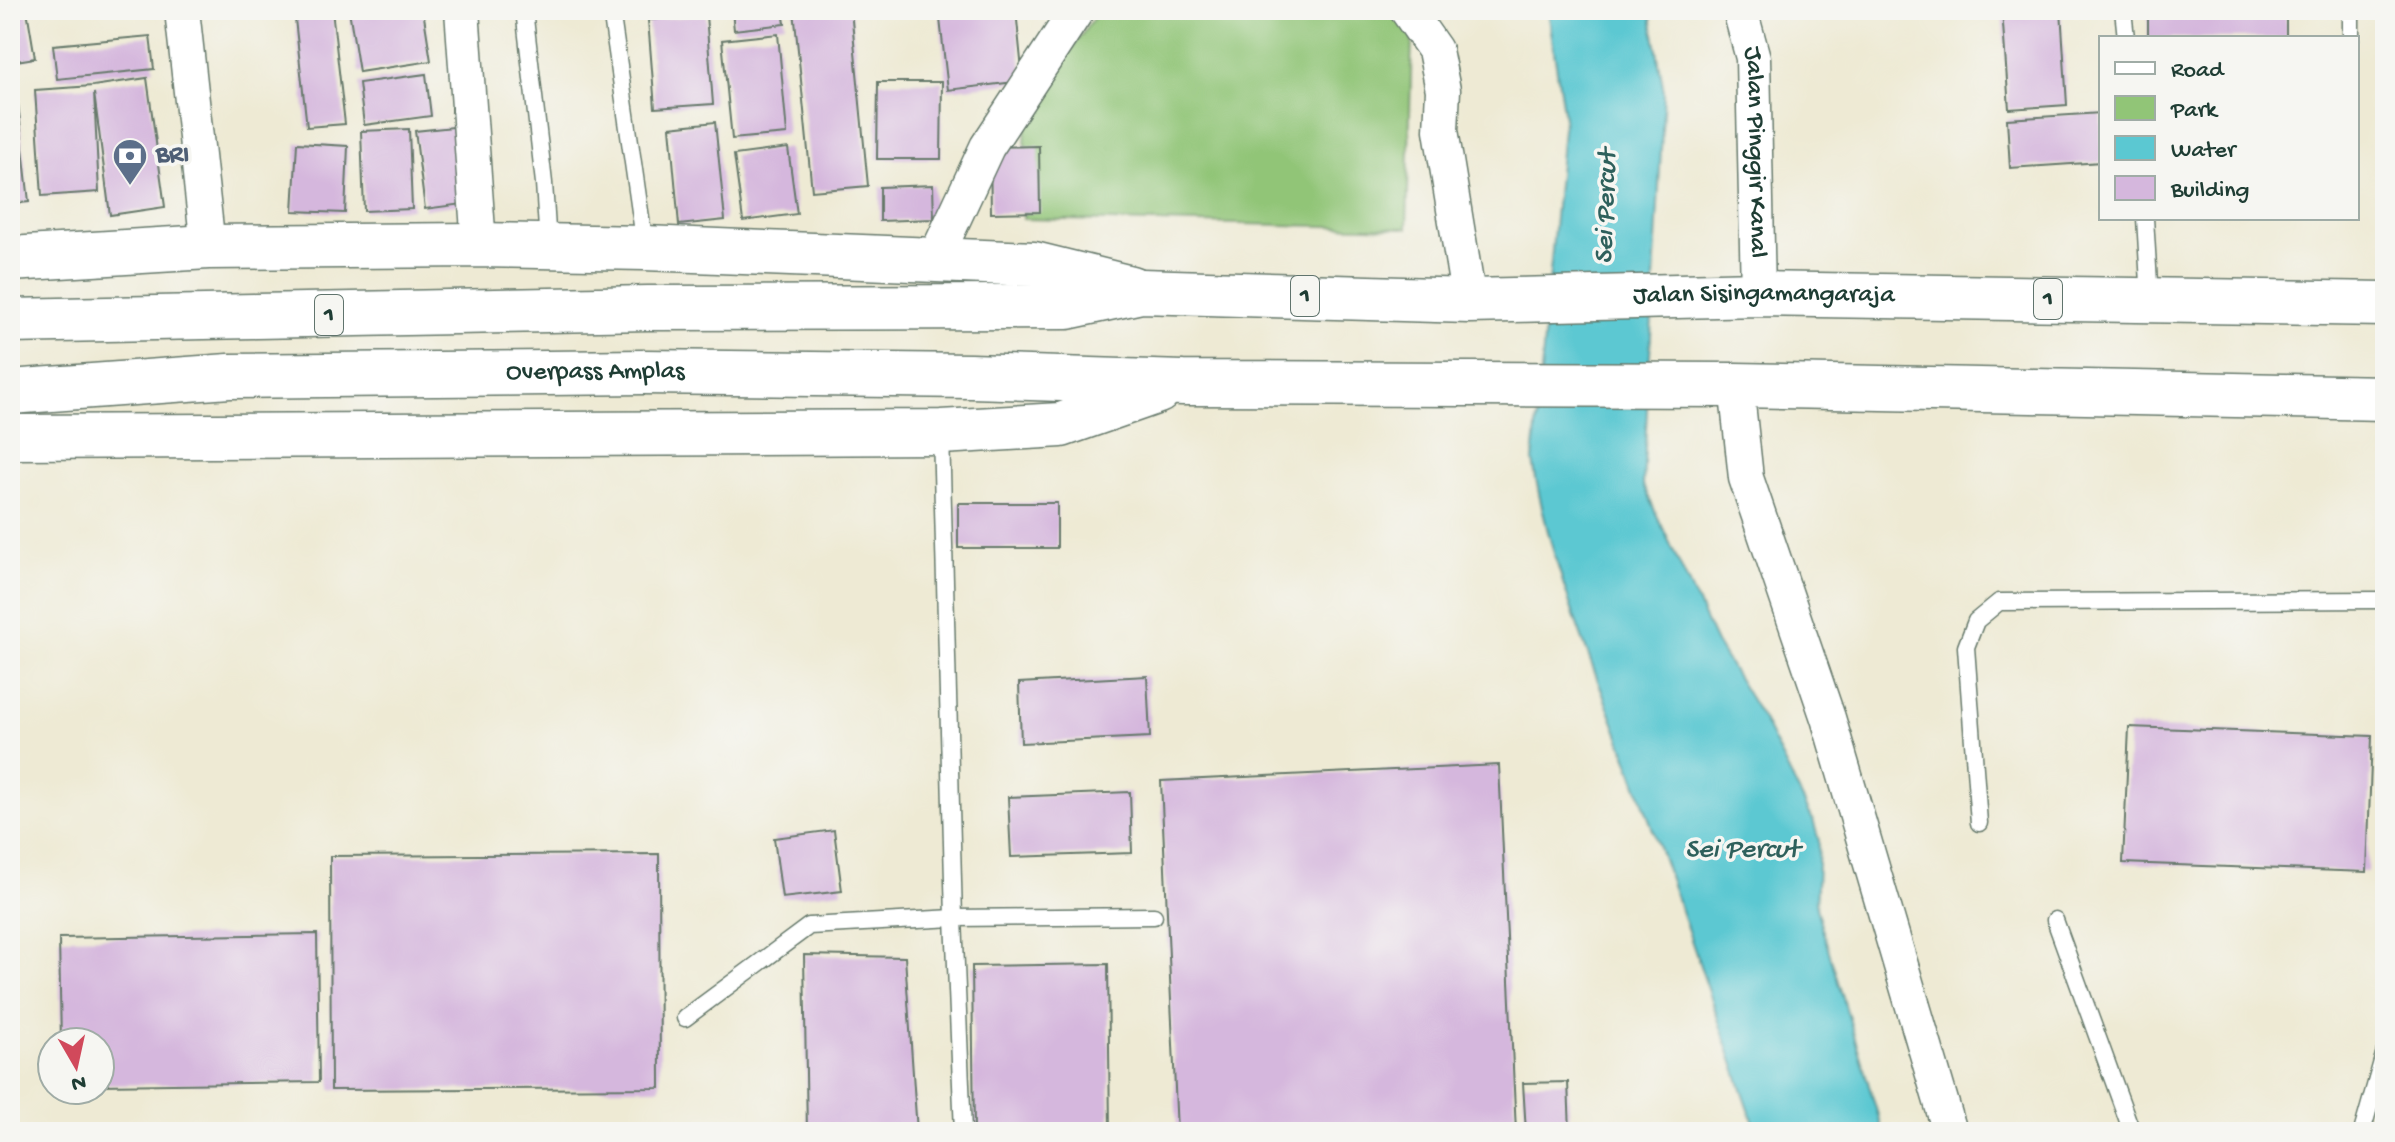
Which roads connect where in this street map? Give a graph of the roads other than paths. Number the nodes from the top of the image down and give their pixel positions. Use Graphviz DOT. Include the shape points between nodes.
graph roads {
  1 [pos="182,10"];
  2 [pos="462,10"];
  3 [pos="524,10"];
  4 [pos="611,10"];
  5 [pos="1077,10"];
  6 [pos="1407,10"];
  7 [pos="1740,10"];
  8 [pos="2123,10"];
  9 [pos="2351,10"];
  10 [pos="2126,36"];
  11 [pos="2351,36"];
  12 [pos="2145,220"];
  13 [pos="479,245"];
  14 [pos="208,247"];
  15 [pos="548,247"];
  16 [pos="645,248"];
  17 [pos="10,259"];
  18 [pos="934,261"];
  19 [pos="1141,291"];
  20 [pos="1758,294"];
  21 [pos="1469,301"];
  22 [pos="2150,301"];
  23 [pos="2385,304"];
  24 [pos="10,321"];
  25 [pos="1183,383"];
  26 [pos="1727,385"];
  27 [pos="10,392"];
  28 [pos="2385,398"];
  29 [pos="941,432"];
  30 [pos="10,437"];
  31 [pos="2385,600"];
  32 [pos="1979,823"];
  33 [pos="1154,916"];
  34 [pos="954,918"];
  35 [pos="2055,920"];
  36 [pos="685,1018"];
  37 [pos="2385,1051"];
  38 [pos="963,1132"];
  39 [pos="1950,1132"];
  40 [pos="2132,1132"];
  41 [pos="2362,1132"];
  1 -- 14 [label="street"];
  2 -- 13 [label="street"];
  3 -- 15 [label="lane"];
  4 -- 16 [label="lane"];
  5 -- 18 [label="street" via="987,147"];
  6 -- 21 [label="street" via="1435,50 1443,90 1441,130"];
  7 -- 20 [label="street, Jalan Pinggir Kanal" via="1753,58"];
  8 -- 10 [label="lane"];
  9 -- 11 [label="lane"];
  12 -- 22 [label="lane"];
  13 -- 14 [label="highway"];
  13 -- 15 [label="highway"];
  14 -- 17 [label="highway"];
  15 -- 16 [label="highway"];
  16 -- 18 [label="highway"];
  18 -- 19 [label="highway" via="1034,264"];
  19 -- 21 [label="highway, Jalan Sisingamangaraja / 1"];
  19 -- 24 [label="highway, 1" via="1067,307 648,308"];
  20 -- 21 [label="highway, Jalan Sisingamangaraja / 1"];
  20 -- 22 [label="highway, Jalan Sisingamangaraja / 1"];
  22 -- 23 [label="highway, Jalan Sisingamangaraja / 1"];
  25 -- 26 [label="highway"];
  25 -- 27 [label="highway, Overpass Amplas" via="644,372 229,376"];
  25 -- 29 [label="highway" via="1061,425"];
  26 -- 28 [label="highway"];
  26 -- 39 [label="street" via="1746,478 1828,718"];
  29 -- 30 [label="highway"];
  29 -- 34 [label="lane"];
  31 -- 32 [label="lane" via="1999,602 1976,621 1966,647"];
  33 -- 34 [label="lane"];
  34 -- 36 [label="lane" via="809,926"];
  34 -- 38 [label="lane"];
  35 -- 40 [label="lane"];
  37 -- 41 [label="lane"];
}
